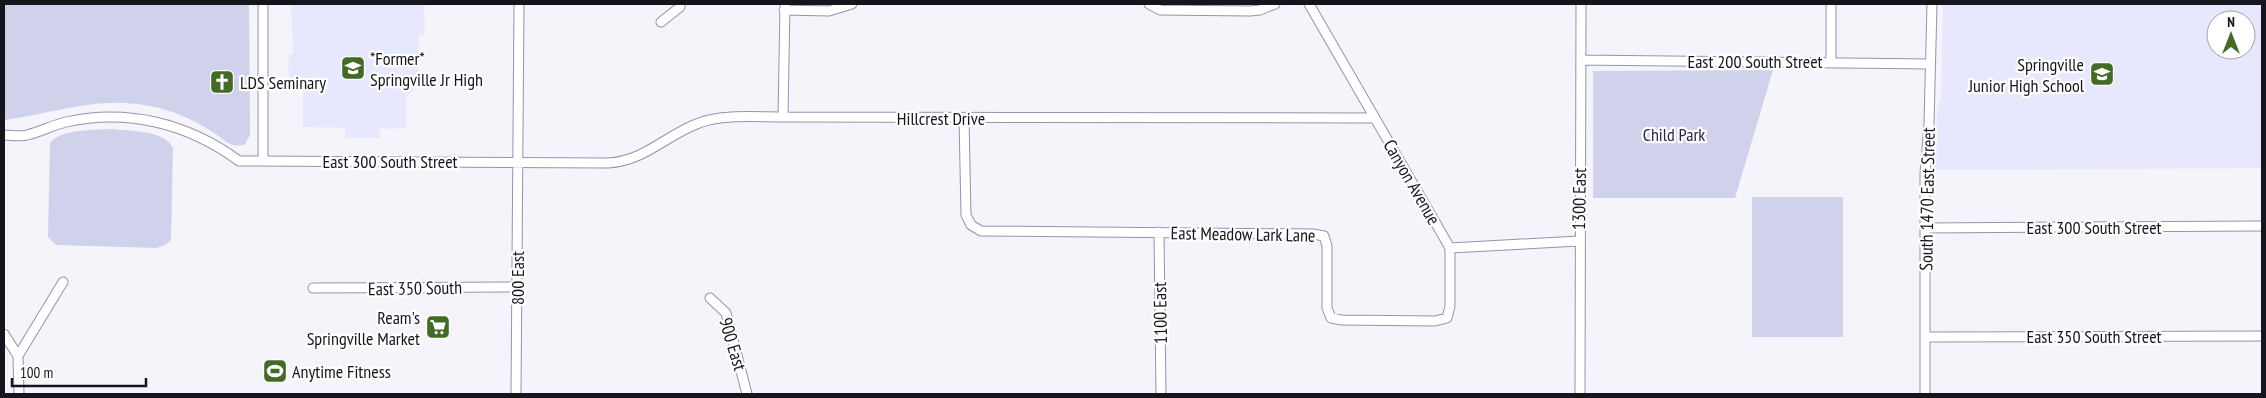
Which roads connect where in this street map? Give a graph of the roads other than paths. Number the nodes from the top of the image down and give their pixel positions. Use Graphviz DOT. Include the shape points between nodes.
graph roads {
  1 [pos="263,4"];
  2 [pos="519,4"];
  3 [pos="680,4"];
  4 [pos="852,4"];
  5 [pos="1149,4"];
  6 [pos="1275,4"];
  7 [pos="1309,4"];
  8 [pos="1581,4"];
  9 [pos="1831,4"];
  10 [pos="1932,4"];
  11 [pos="784,7"];
  12 [pos="661,22"];
  13 [pos="1581,60"];
  14 [pos="1831,61"];
  15 [pos="1930,64"];
  16 [pos="783,117"];
  17 [pos="964,118"];
  18 [pos="1374,118"];
  19 [pos="4,135"];
  20 [pos="517,161"];
  21 [pos="263,162"];
  22 [pos="2262,226"];
  23 [pos="1925,228"];
  24 [pos="1159,232"];
  25 [pos="1579,241"];
  26 [pos="1450,248"];
  27 [pos="63,282"];
  28 [pos="517,287"];
  29 [pos="313,288"];
  30 [pos="710,298"];
  31 [pos="4,334"];
  32 [pos="2262,336"];
  33 [pos="1926,337"];
  34 [pos="18,356"];
  35 [pos="19,394"];
  36 [pos="516,394"];
  37 [pos="747,394"];
  38 [pos="1161,394"];
  39 [pos="1580,394"];
  40 [pos="1925,394"];
  1 -- 21 [label="street"];
  2 -- 20 [label="street, 800 East"];
  3 -- 12 [label="street"];
  4 -- 11 [label="street" via="829,11"];
  5 -- 6 [label="street" via="1160,10 1241,11 1260,10"];
  7 -- 18 [label="street, Canyon Avenue"];
  8 -- 13 [label="street, 1300 East"];
  9 -- 14 [label="street"];
  10 -- 15 [label="street, South 1470 East Street"];
  11 -- 16 [label="street"];
  13 -- 14 [label="street, East 200 South Street"];
  13 -- 25 [label="street, 1300 East"];
  14 -- 15 [label="street, East 200 South Street"];
  15 -- 23 [label="street, South 1470 East Street"];
  16 -- 17 [label="street, Hillcrest Drive"];
  16 -- 20 [label="street, Hillcrest Drive" via="713,119 698,123 652,150 622,162"];
  17 -- 18 [label="street, Hillcrest Drive"];
  17 -- 24 [label="street, East Meadow Lark Lane" via="966,215 971,225 981,231"];
  18 -- 26 [label="street, Canyon Avenue"];
  19 -- 21 [label="street, East 300 South Street" via="26,135 88,118 131,118 186,131 239,161"];
  20 -- 21 [label="street, East 300 South Street"];
  20 -- 28 [label="street, 800 East"];
  22 -- 23 [label="street, East 300 South Street"];
  23 -- 33 [label="street, South 1470 East Street"];
  24 -- 26 [label="street, East Meadow Lark Lane" via="1324,236 1327,246 1327,308 1331,318 1342,320 1435,321 1447,318"];
  24 -- 38 [label="street, 1100 East"];
  25 -- 26 [label="street"];
  25 -- 39 [label="street, 1300 East"];
  27 -- 34 [label="street"];
  28 -- 29 [label="street, East 350 South"];
  28 -- 36 [label="street, 800 East"];
  30 -- 37 [label="street, 900 East" via="726,313"];
  31 -- 34 [label="street"];
  32 -- 33 [label="street, East 350 South Street"];
  33 -- 40 [label="street, South 1470 East Street"];
  34 -- 35 [label="street"];
}
